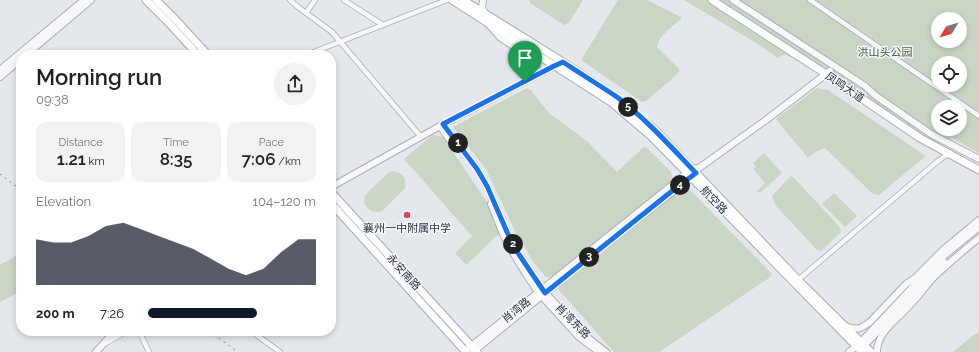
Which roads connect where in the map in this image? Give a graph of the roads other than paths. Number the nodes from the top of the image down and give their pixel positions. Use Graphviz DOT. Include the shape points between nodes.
graph roads {
  1 [pos="84,0"];
  2 [pos="91,0"];
  3 [pos="146,0"];
  4 [pos="156,0"];
  5 [pos="290,0"];
  6 [pos="315,0"];
  7 [pos="344,0"];
  8 [pos="448,0"];
  9 [pos="452,0"];
  10 [pos="474,0"];
  11 [pos="482,0"];
  12 [pos="712,0"];
  13 [pos="720,0"];
  14 [pos="733,0"];
  15 [pos="810,0"];
  16 [pos="464,1"];
  17 [pos="306,13"];
  18 [pos="485,17"];
  19 [pos="383,25"];
  20 [pos="341,42"];
  21 [pos="24,50"];
  22 [pos="32,50"];
  23 [pos="193,50"];
  24 [pos="203,50"];
  25 [pos="319,50"];
  26 [pos="16,57"];
  27 [pos="563,62"];
  28 [pos="16,63"];
  29 [pos="554,66"];
  30 [pos="0,70"];
  31 [pos="828,72"];
  32 [pos="0,76"];
  33 [pos="525,82"];
  34 [pos="979,116"];
  35 [pos="442,126"];
  36 [pos="421,137"];
  37 [pos="948,154"];
  38 [pos="979,159"];
  39 [pos="979,165"];
  40 [pos="979,170"];
  41 [pos="693,172"];
  42 [pos="336,184"];
  43 [pos="336,198"];
  44 [pos="336,208"];
  45 [pos="979,220"];
  46 [pos="979,227"];
  47 [pos="979,232"];
  48 [pos="979,238"];
  49 [pos="798,280"];
  50 [pos="542,292"];
  51 [pos="845,326"];
  52 [pos="110,336"];
  53 [pos="118,336"];
  54 [pos="141,336"];
  55 [pos="258,336"];
  56 [pos="102,345"];
  57 [pos="861,348"];
  58 [pos="471,351"];
  59 [pos="96,352"];
  60 [pos="149,352"];
  61 [pos="280,352"];
  62 [pos="598,352"];
  63 [pos="606,352"];
  64 [pos="849,352"];
  65 [pos="871,352"];
  66 [pos="877,352"];
  1 -- 21 [label="street"];
  2 -- 22 [label="street"];
  3 -- 23 [label="main road"];
  4 -- 24 [label="main road"];
  5 -- 17 [label="street"];
  6 -- 17 [label="street"];
  7 -- 19 [label="street"];
  8 -- 19 [label="street"];
  9 -- 18 [label="main road, 航空路"];
  10 -- 16 [label="street"];
  11 -- 18 [label="street"];
  12 -- 31 [label="main road, 凤鸣大道"];
  13 -- 31 [label="main road, 凤鸣大道"];
  14 -- 38 [label="street" via="865,86 931,134"];
  15 -- 34 [label="street"];
  16 -- 18 [label="main road, 航空路"];
  17 -- 20 [label="street"];
  18 -- 27 [label="main road, 航空路"];
  18 -- 29 [label="main road, 航空路"];
  18 -- 33 [label="street" via="501,38 537,63 535,72"];
  19 -- 20 [label="street"];
  20 -- 25 [label="street"];
  20 -- 36 [label="street"];
  26 -- 30 [label="street"];
  27 -- 29 [label="street"];
  27 -- 41 [label="main road, 航空路" via="622,102 656,131"];
  28 -- 32 [label="street"];
  29 -- 33 [label="street"];
  29 -- 41 [label="main road, 航空路" via="611,102"];
  31 -- 37 [label="main road, 凤鸣大道" via="920,138"];
  31 -- 39 [label="main road, 凤鸣大道" via="925,136"];
  31 -- 41 [label="street, 肖湾路"];
  33 -- 35 [label="street"];
  35 -- 36 [label="street"];
  35 -- 50 [label="street, 肖湾东路" via="481,174 516,250"];
  36 -- 42 [label="street"];
  37 -- 40 [label="main road, 凤鸣大道"];
  37 -- 49 [label="street"];
  41 -- 49 [label="main road, 航空路"];
  41 -- 50 [label="street, 肖湾路"];
  41 -- 57 [label="main road, 航空路"];
  43 -- 58 [label="main road, 永安南路"];
  44 -- 58 [label="main road, 永安南路"];
  45 -- 51 [label="street" via="906,284 864,327 856,329"];
  46 -- 57 [label="street" via="924,276"];
  47 -- 57 [label="street" via="927,278"];
  48 -- 66 [label="street" via="937,275 884,332 878,342"];
  49 -- 51 [label="main road, 航空路"];
  50 -- 58 [label="street, 肖湾路"];
  50 -- 62 [label="street, 肖湾东路" via="579,337"];
  50 -- 63 [label="street, 肖湾东路" via="583,334"];
  51 -- 57 [label="main road, 航空路"];
  52 -- 56 [label="street"];
  53 -- 56 [label="street"];
  54 -- 60 [label="street"];
  55 -- 61 [label="street"];
  56 -- 59 [label="street"];
  57 -- 64 [label="street"];
  57 -- 65 [label="main road, 航空路"];
}
